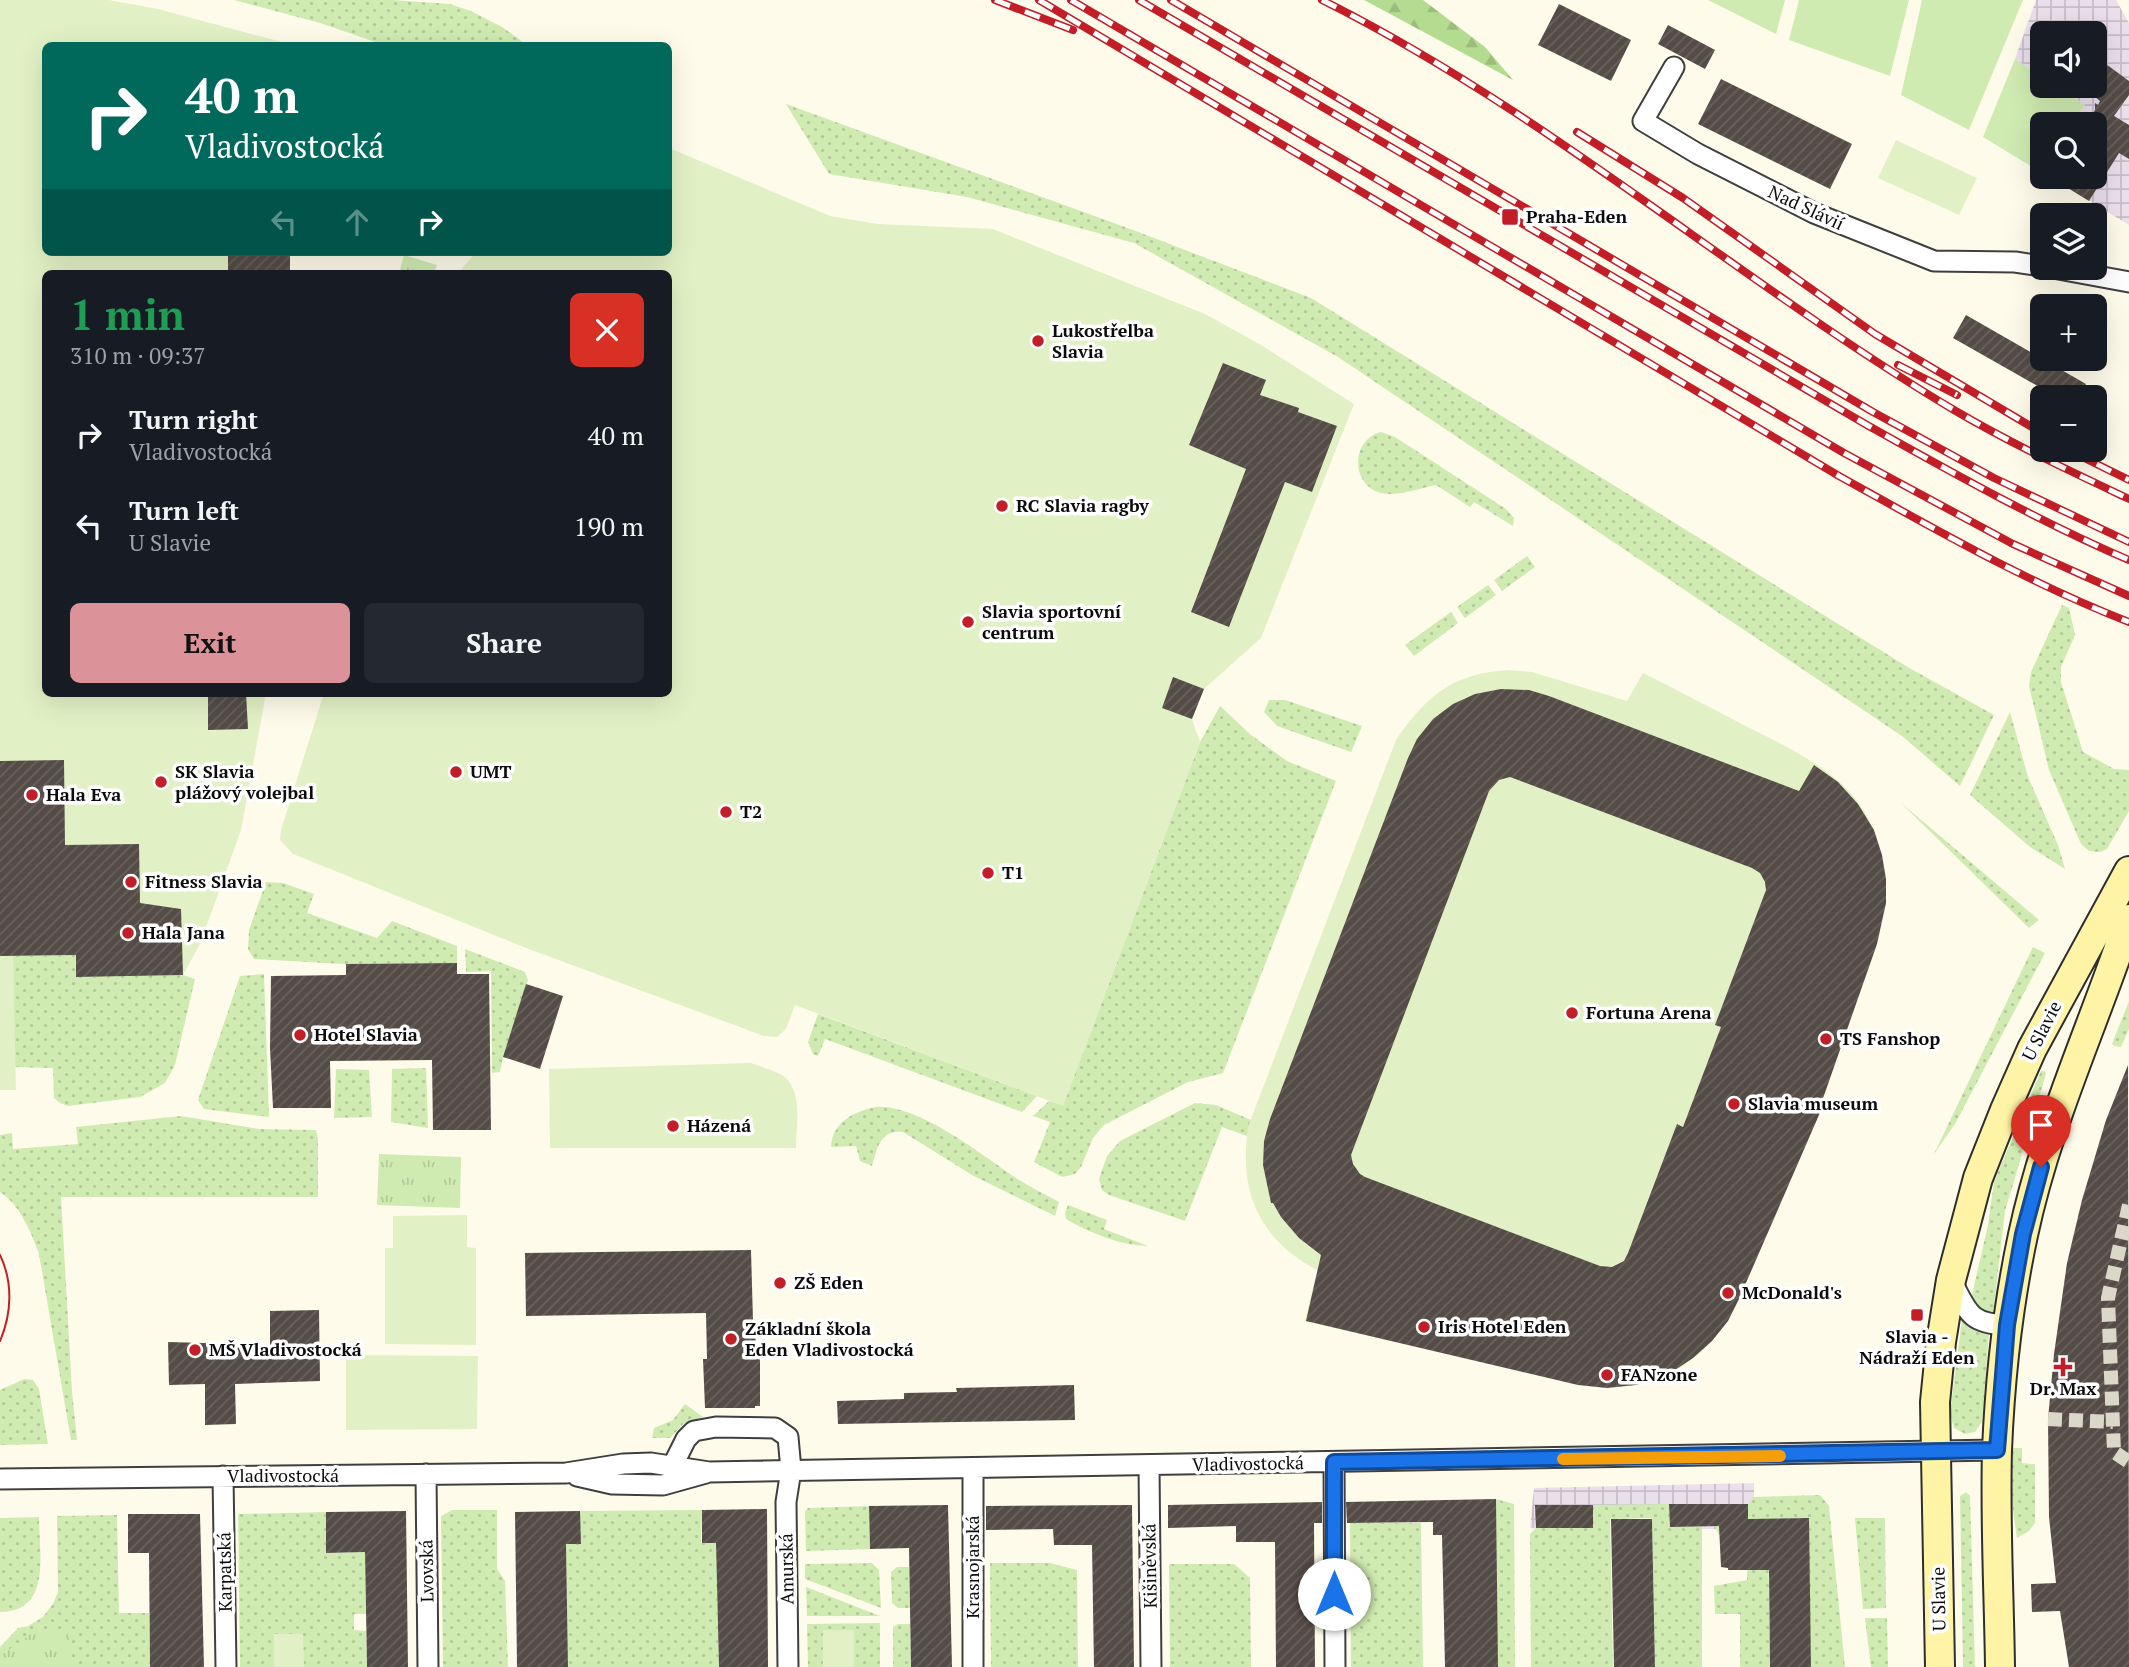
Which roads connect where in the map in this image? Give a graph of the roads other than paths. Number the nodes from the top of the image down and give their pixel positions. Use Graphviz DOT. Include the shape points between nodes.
graph roads {
  1 [pos="1674,67"];
  2 [pos="2030,264"];
  3 [pos="2107,278"];
  4 [pos="2129,282"];
  5 [pos="2129,871"];
  6 [pos="2129,919"];
  7 [pos="1951,1280"];
  8 [pos="2007,1325"];
  9 [pos="1997,1450"];
  10 [pos="1935,1452"];
  11 [pos="1334,1462"];
  12 [pos="673,1465"];
  13 [pos="1149,1465"];
  14 [pos="973,1468"];
  15 [pos="791,1470"];
  16 [pos="709,1472"];
  17 [pos="566,1473"];
  18 [pos="426,1474"];
  19 [pos="223,1476"];
  20 [pos="0,1479"];
  21 [pos="226,1667"];
  22 [pos="428,1667"];
  23 [pos="788,1667"];
  24 [pos="973,1667"];
  25 [pos="1151,1667"];
  26 [pos="1335,1667"];
  27 [pos="1940,1667"];
  28 [pos="2000,1667"];
  1 -- 2 [label="street, Nad Slávií" via="1643,121 1698,155 1814,214 1934,261"];
  3 -- 4 [label="street"];
  5 -- 7 [label="main road, U Slavie" via="2032,1049 2005,1110 1978,1178"];
  6 -- 8 [label="main road" via="2041,1167 2023,1234"];
  7 -- 8 [label="street" via="1974,1319"];
  7 -- 10 [label="main road, U Slavie" via="1936,1387"];
  8 -- 9 [label="main road"];
  9 -- 10 [label="street, Vladivostocká"];
  9 -- 28 [label="main road"];
  10 -- 11 [label="street, Vladivostocká"];
  10 -- 27 [label="main road, U Slavie"];
  11 -- 13 [label="street, Vladivostocká"];
  11 -- 26 [label="street"];
  12 -- 15 [label="street, Amurská" via="694,1431 775,1428 788,1437"];
  12 -- 16 [label="street, Vladivostocká"];
  12 -- 17 [label="street, Vladivostocká" via="623,1464"];
  13 -- 14 [label="street, Vladivostocká"];
  13 -- 25 [label="street, Kišiněvská"];
  14 -- 15 [label="street, Vladivostocká"];
  14 -- 24 [label="street, Krasnojarská"];
  15 -- 16 [label="street, Vladivostocká"];
  15 -- 23 [label="street, Amurská" via="786,1503"];
  16 -- 17 [label="street, Vladivostocká" via="663,1485 612,1484"];
  17 -- 18 [label="street, Vladivostocká"];
  18 -- 19 [label="street, Vladivostocká"];
  18 -- 22 [label="street, Lvovská"];
  19 -- 20 [label="street, Vladivostocká"];
  19 -- 21 [label="street, Karpatská"];
}
